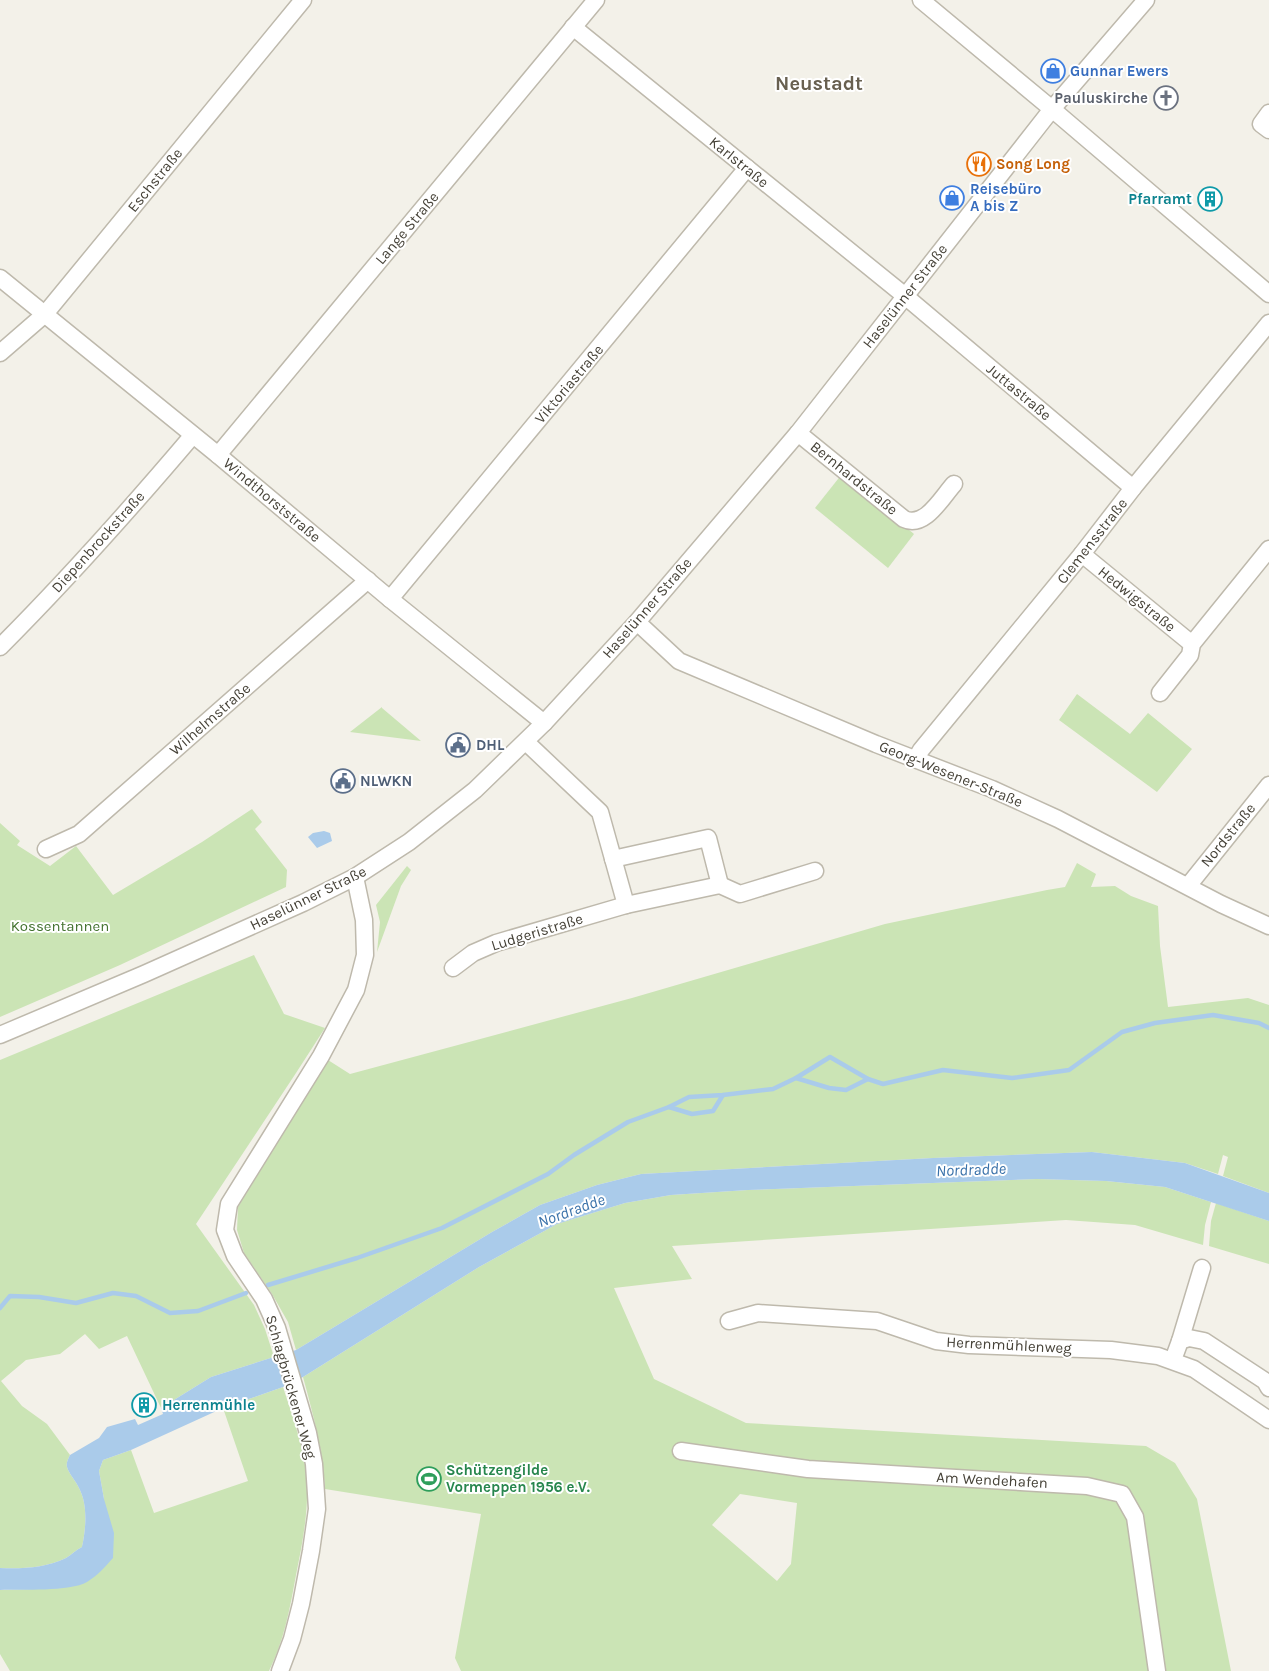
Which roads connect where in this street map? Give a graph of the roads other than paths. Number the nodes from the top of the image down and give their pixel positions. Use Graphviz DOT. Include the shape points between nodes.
graph roads {
  1 [pos="303,0"];
  2 [pos="596,0"];
  3 [pos="920,0"];
  4 [pos="1146,0"];
  5 [pos="573,27"];
  6 [pos="1052,109"];
  7 [pos="1269,113"];
  8 [pos="1269,130"];
  9 [pos="747,168"];
  10 [pos="0,278"];
  11 [pos="1269,294"];
  12 [pos="905,296"];
  13 [pos="45,314"];
  14 [pos="1269,323"];
  15 [pos="0,353"];
  16 [pos="798,433"];
  17 [pos="193,435"];
  18 [pos="218,455"];
  19 [pos="954,484"];
  20 [pos="1133,488"];
  21 [pos="1269,549"];
  22 [pos="1082,554"];
  23 [pos="368,580"];
  24 [pos="390,599"];
  25 [pos="637,622"];
  26 [pos="1192,644"];
  27 [pos="0,647"];
  28 [pos="1160,693"];
  29 [pos="544,723"];
  30 [pos="526,742"];
  31 [pos="916,759"];
  32 [pos="1269,785"];
  33 [pos="46,849"];
  34 [pos="613,859"];
  35 [pos="815,871"];
  36 [pos="355,878"];
  37 [pos="720,885"];
  38 [pos="1188,886"];
  39 [pos="626,905"];
  40 [pos="1269,926"];
  41 [pos="454,968"];
  42 [pos="0,1035"];
  43 [pos="1202,1268"];
  44 [pos="729,1321"];
  45 [pos="1180,1342"];
  46 [pos="1173,1360"];
  47 [pos="1269,1388"];
  48 [pos="1268,1417"];
  49 [pos="681,1451"];
  50 [pos="280,1671"];
  51 [pos="1157,1671"];
  1 -- 13 [label="street, Eschstraße"];
  2 -- 5 [label="street, Lange Straße"];
  3 -- 6 [label="street"];
  4 -- 6 [label="street, Haselünner Straße"];
  5 -- 9 [label="street, Karlstraße"];
  5 -- 18 [label="street, Lange Straße"];
  6 -- 11 [label="street"];
  6 -- 12 [label="street, Haselünner Straße"];
  7 -- 8 [label="street" via="1261,124"];
  9 -- 12 [label="street, Karlstraße"];
  9 -- 24 [label="street, Viktoriastraße"];
  10 -- 13 [label="street, Windthorststraße"];
  12 -- 16 [label="street, Haselünner Straße"];
  12 -- 20 [label="street, Juttastraße"];
  13 -- 15 [label="street, Eschstraße"];
  13 -- 17 [label="street, Windthorststraße"];
  14 -- 20 [label="street, Clemensstraße"];
  16 -- 19 [label="street, Bernhardstraße" via="910,522 926,516"];
  16 -- 25 [label="street, Haselünner Straße"];
  17 -- 18 [label="street, Windthorststraße"];
  17 -- 27 [label="street, Diepenbrockstraße" via="115,526"];
  18 -- 23 [label="street, Windthorststraße"];
  20 -- 22 [label="street, Clemensstraße"];
  21 -- 26 [label="street"];
  22 -- 26 [label="street, Hedwigstraße"];
  22 -- 31 [label="street, Clemensstraße"];
  23 -- 24 [label="street, Windthorststraße"];
  23 -- 33 [label="street, Wilhelmstraße" via="79,834"];
  24 -- 29 [label="street, Windthorststraße"];
  25 -- 29 [label="street, Haselünner Straße"];
  25 -- 31 [label="street, Georg-Wesener-Straße" via="680,661"];
  26 -- 28 [label="street" via="1190,655"];
  29 -- 30 [label="street, Haselünner Straße"];
  30 -- 34 [label="street" via="600,812"];
  30 -- 36 [label="street, Haselünner Straße" via="475,790 409,842"];
  31 -- 38 [label="street, Georg-Wesener-Straße" via="992,788"];
  32 -- 38 [label="street, Nordstraße"];
  34 -- 37 [label="street" via="708,838"];
  34 -- 39 [label="street"];
  35 -- 37 [label="street" via="740,894"];
  36 -- 42 [label="street, Haselünner Straße"];
  36 -- 50 [label="street, Schlagbrückener Weg" via="364,920 365,955 356,990 322,1056 229,1204 225,1230 235,1256 264,1299 277,1328 314,1464 317,1509 301,1604"];
  37 -- 39 [label="street, Ludgeristraße"];
  38 -- 40 [label="street, Georg-Wesener-Straße"];
  39 -- 41 [label="street, Ludgeristraße" via="496,944 473,953"];
  43 -- 45 [label="street"];
  44 -- 46 [label="street, Herrenmühlenweg" via="758,1313 877,1321 936,1341 1111,1350"];
  45 -- 46 [label="street"];
  45 -- 47 [label="street" via="1189,1338 1204,1341 1265,1381"];
  46 -- 48 [label="street, Herrenmühlenweg" via="1194,1369"];
  49 -- 51 [label="street, Am Wendehafen" via="808,1469 1087,1486 1122,1494 1135,1517"];
}
